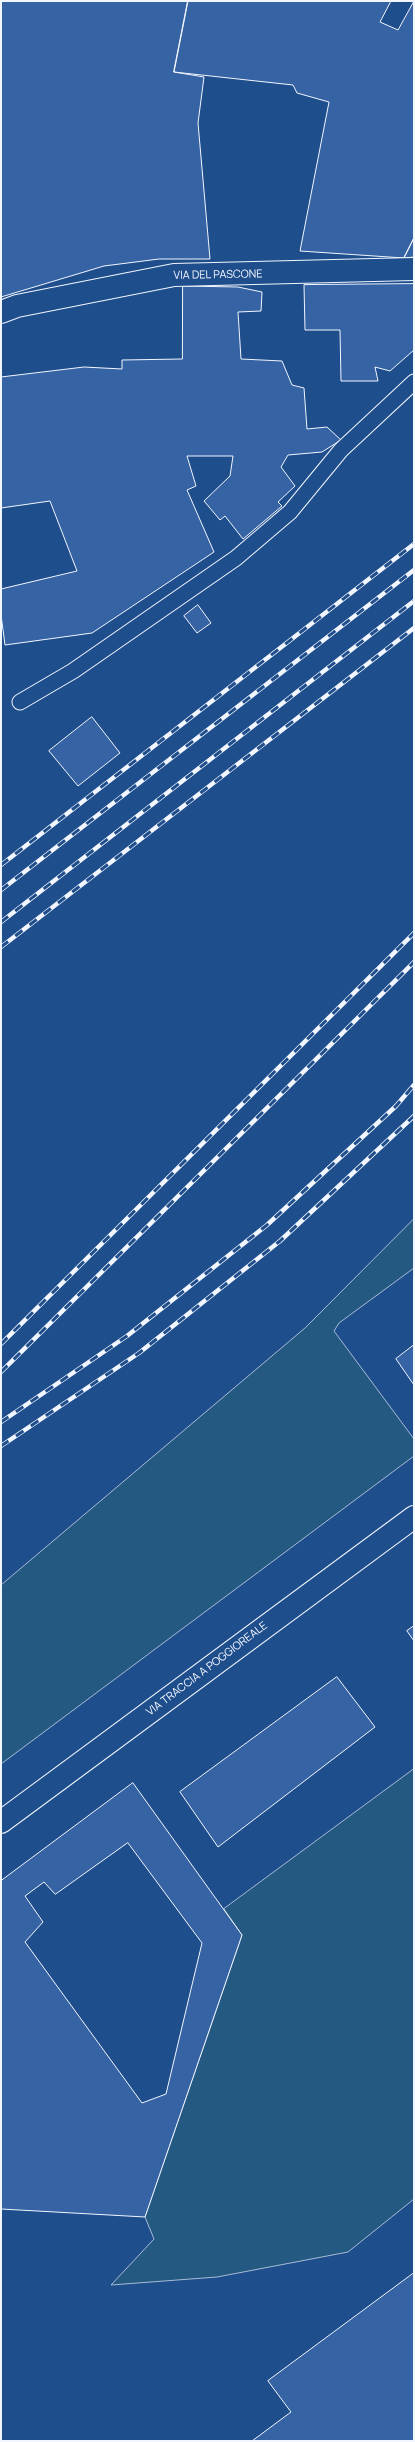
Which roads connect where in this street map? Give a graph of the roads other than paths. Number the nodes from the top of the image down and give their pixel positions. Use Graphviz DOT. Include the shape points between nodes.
graph roads {
  1 [pos="414,269"];
  2 [pos="1,312"];
  3 [pos="414,382"];
  4 [pos="20,702"];
  5 [pos="414,1516"];
  6 [pos="1,1822"];
  1 -- 2 [label="street, VIA DEL PASCONE" via="174,275 23,305"];
  3 -- 4 [label="lane" via="341,450 290,512 236,558 73,671"];
  5 -- 6 [label="street, VIA TRACCIA A POGGIOREALE"];
}
